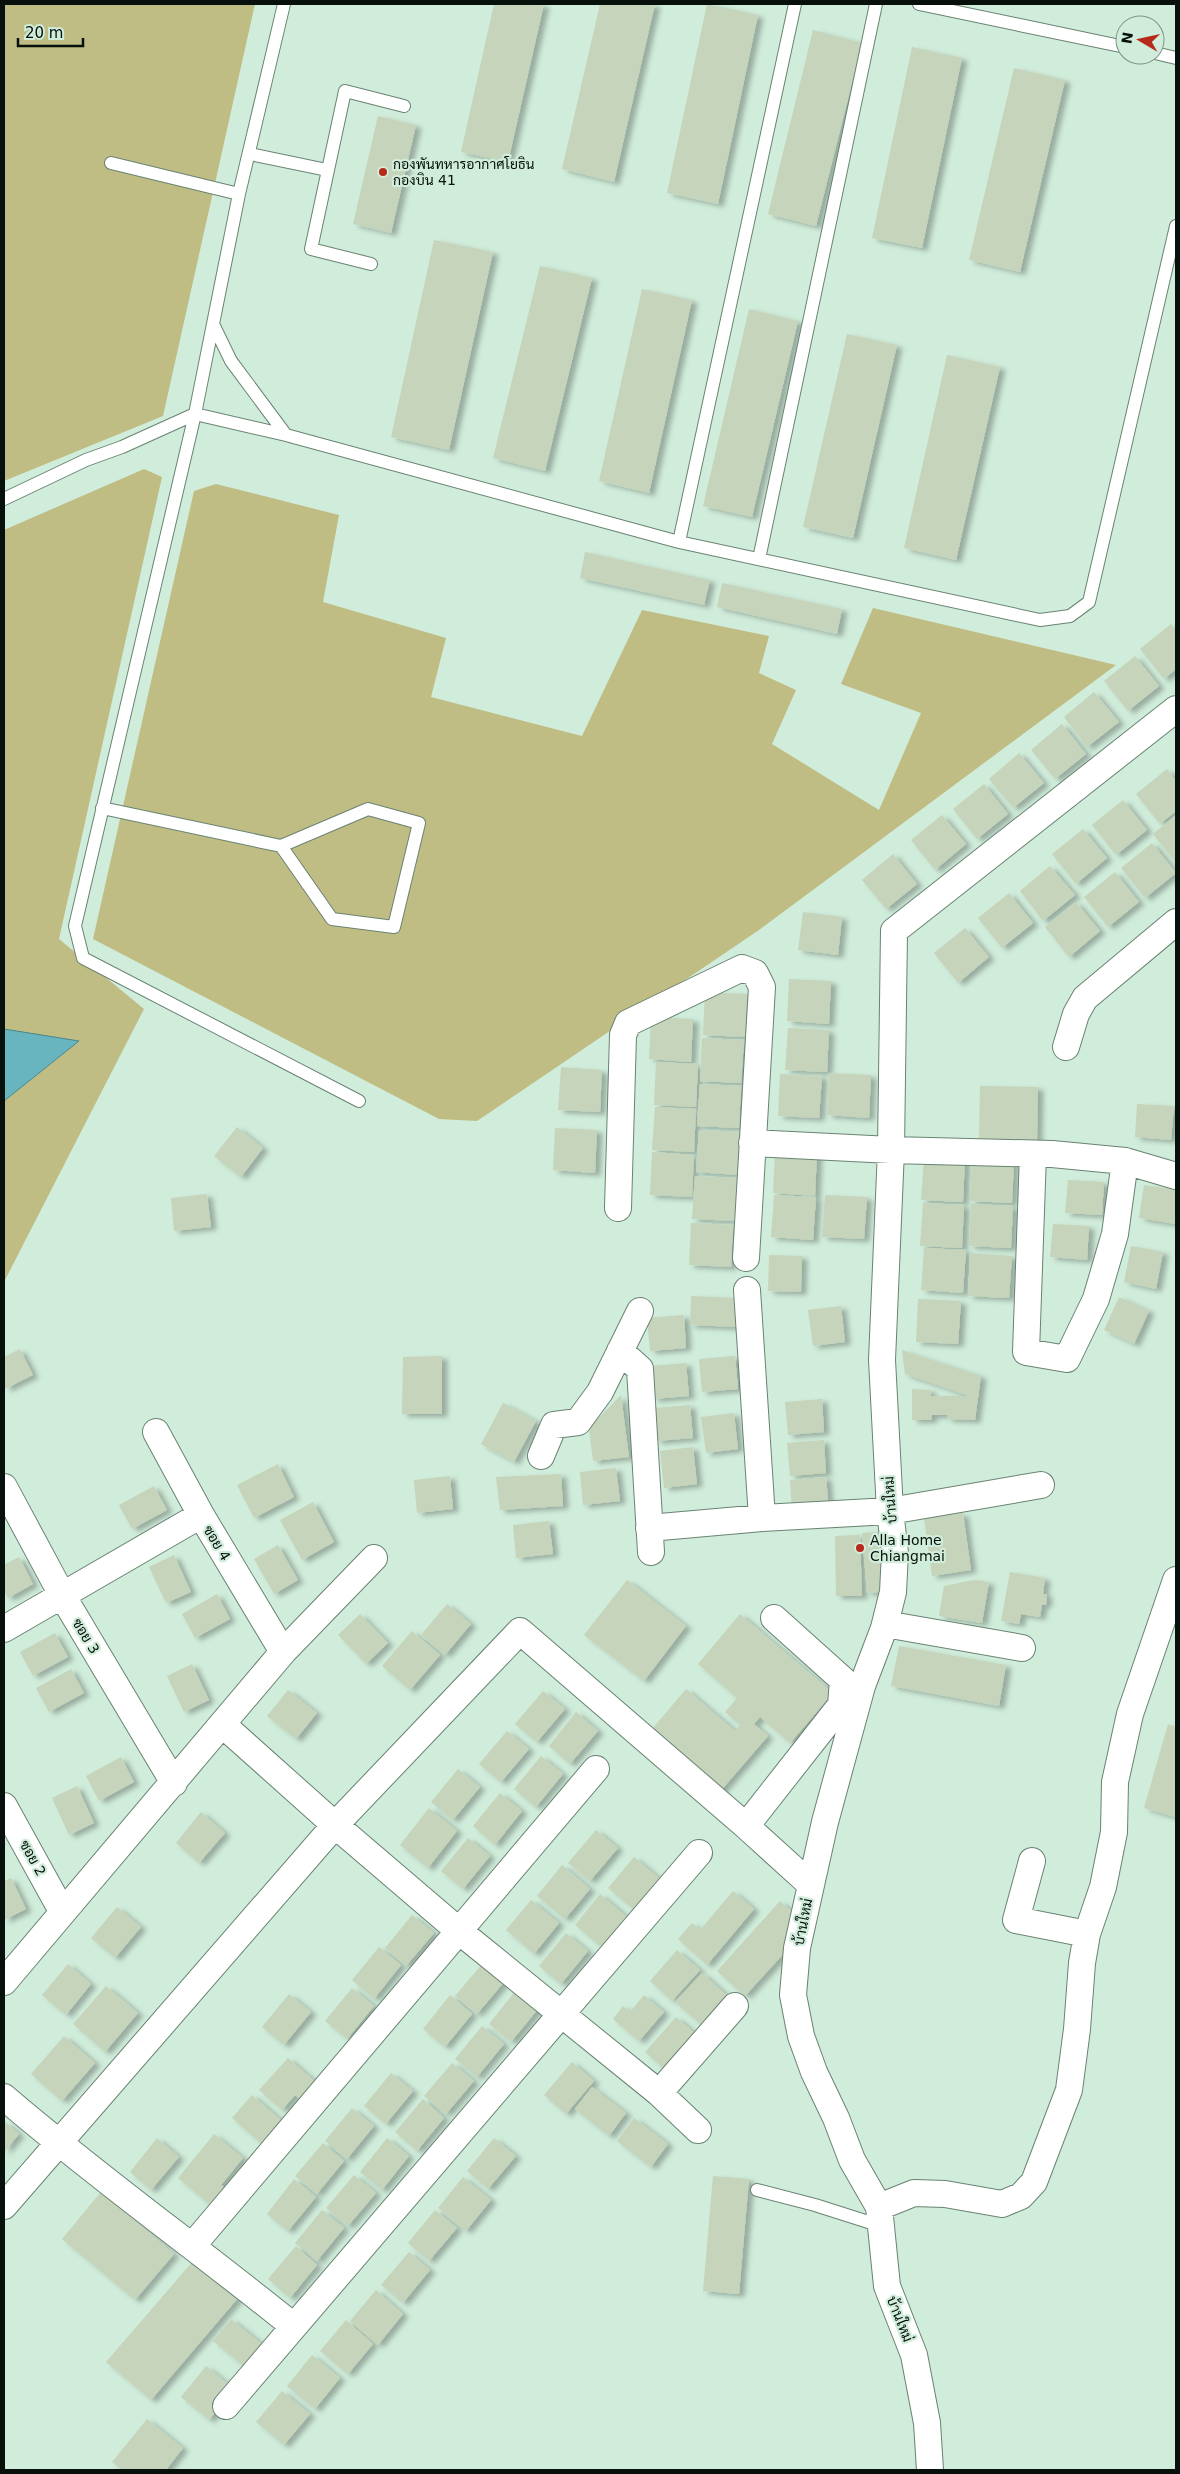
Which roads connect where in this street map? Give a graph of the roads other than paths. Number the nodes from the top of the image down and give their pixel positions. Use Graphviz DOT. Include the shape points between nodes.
graph roads {
  1 [pos="284,4"];
  2 [pos="795,4"];
  3 [pos="876,4"];
  4 [pos="919,4"];
  5 [pos="1115,45"];
  6 [pos="404,106"];
  7 [pos="250,154"];
  8 [pos="111,163"];
  9 [pos="328,170"];
  10 [pos="239,194"];
  11 [pos="1176,226"];
  12 [pos="371,264"];
  13 [pos="213,324"];
  14 [pos="196,414"];
  15 [pos="286,435"];
  16 [pos="4,499"];
  17 [pos="679,542"];
  18 [pos="759,559"];
  19 [pos="1176,709"];
  20 [pos="102,808"];
  21 [pos="281,846"];
  22 [pos="1176,922"];
  23 [pos="1066,1047"];
  24 [pos="359,1101"];
  25 [pos="752,1143"];
  26 [pos="891,1150"];
  27 [pos="1033,1154"];
  28 [pos="1125,1161"];
  29 [pos="1176,1176"];
  30 [pos="618,1208"];
  31 [pos="746,1258"];
  32 [pos="747,1290"];
  33 [pos="640,1311"];
  34 [pos="620,1351"];
  35 [pos="156,1432"];
  36 [pos="541,1456"];
  37 [pos="1041,1484"];
  38 [pos="4,1487"];
  39 [pos="890,1511"];
  40 [pos="201,1515"];
  41 [pos="762,1518"];
  42 [pos="374,1558"];
  43 [pos="1176,1580"];
  44 [pos="62,1595"];
  45 [pos="774,1618"];
  46 [pos="885,1624"];
  47 [pos="4,1629"];
  48 [pos="1022,1648"];
  49 [pos="283,1652"];
  50 [pos="222,1724"];
  51 [pos="596,1769"];
  52 [pos="174,1783"];
  53 [pos="4,1806"];
  54 [pos="335,1825"];
  55 [pos="746,1826"];
  56 [pos="699,1853"];
  57 [pos="1032,1861"];
  58 [pos="810,1884"];
  59 [pos="62,1911"];
  60 [pos="459,1931"];
  61 [pos="1087,1934"];
  62 [pos="4,1982"];
  63 [pos="735,2006"];
  64 [pos="562,2014"];
  65 [pos="659,2093"];
  66 [pos="4,2097"];
  67 [pos="698,2130"];
  68 [pos="58,2143"];
  69 [pos="757,2190"];
  70 [pos="4,2206"];
  71 [pos="880,2216"];
  72 [pos="193,2245"];
  73 [pos="292,2325"];
  74 [pos="226,2406"];
  75 [pos="930,2470"];
  1 -- 7 [label="lane"];
  2 -- 17 [label="lane"];
  3 -- 18 [label="lane"];
  4 -- 5 [label="lane"];
  6 -- 9 [label="lane" via="345,91"];
  7 -- 9 [label="lane"];
  7 -- 10 [label="lane"];
  8 -- 10 [label="lane"];
  9 -- 12 [label="lane" via="311,249"];
  10 -- 13 [label="lane"];
  11 -- 18 [label="lane" via="1089,602 1070,616 1040,620"];
  13 -- 14 [label="lane"];
  13 -- 15 [label="lane" via="231,361"];
  14 -- 15 [label="lane"];
  14 -- 16 [label="lane"];
  14 -- 20 [label="lane"];
  15 -- 17 [label="lane"];
  17 -- 18 [label="lane"];
  19 -- 26 [label="street, บ้านใหม่" via="894,931"];
  20 -- 21 [label="lane"];
  20 -- 24 [label="lane" via="75,926 83,958"];
  21 -- 21 [label="lane" via="368,809 419,823 394,927 332,919"];
  22 -- 23 [label="street" via="1085,998 1076,1014"];
  25 -- 26 [label="street"];
  25 -- 30 [label="street" via="762,987 755,973 742,968 628,1023 623,1035"];
  25 -- 31 [label="street"];
  26 -- 27 [label="street"];
  26 -- 39 [label="street, บ้านใหม่" via="882,1360"];
  27 -- 28 [label="street"];
  27 -- 28 [label="street" via="1026,1352 1067,1359 1096,1299 1115,1234"];
  28 -- 29 [label="street"];
  32 -- 41 [label="street"];
  33 -- 34 [label="street"];
  34 -- 36 [label="street" via="600,1392 578,1422 554,1425"];
  34 -- 41 [label="street" via="640,1369 650,1540"];
  35 -- 40 [label="street, ซอย 4"];
  37 -- 39 [label="street"];
  38 -- 44 [label="street, ซอย 3"];
  39 -- 41 [label="street"];
  39 -- 46 [label="street, บ้านใหม่" via="895,1553 893,1592"];
  40 -- 44 [label="street"];
  40 -- 49 [label="street, ซอย 4"];
  42 -- 49 [label="street"];
  43 -- 61 [label="street" via="1130,1714 1115,1782 1114,1832 1105,1878"];
  44 -- 47 [label="street"];
  44 -- 52 [label="street, ซอย 3"];
  45 -- 55 [label="street" via="843,1680 841,1704"];
  46 -- 48 [label="street"];
  46 -- 58 [label="street, บ้านใหม่" via="862,1686"];
  49 -- 50 [label="street"];
  50 -- 52 [label="street"];
  50 -- 54 [label="street"];
  51 -- 60 [label="street"];
  52 -- 59 [label="street"];
  53 -- 59 [label="street, ซอย 2"];
  54 -- 55 [label="street" via="520,1631"];
  54 -- 60 [label="street"];
  54 -- 68 [label="street"];
  55 -- 58 [label="street"];
  56 -- 64 [label="street"];
  57 -- 61 [label="street" via="1016,1920"];
  58 -- 71 [label="street, บ้านใหม่" via="797,1948 793,1995 800,2036 852,2160"];
  59 -- 62 [label="street"];
  60 -- 64 [label="street"];
  60 -- 72 [label="street"];
  61 -- 71 [label="street" via="1069,2090 1034,2182 1021,2196 1002,2204 945,2194 914,2193"];
  63 -- 65 [label="street"];
  64 -- 65 [label="street"];
  64 -- 73 [label="street"];
  65 -- 67 [label="street"];
  66 -- 68 [label="street"];
  68 -- 70 [label="street"];
  68 -- 72 [label="street"];
  69 -- 71 [label="lane"];
  71 -- 75 [label="street, บ้านใหม่" via="887,2286 914,2354 927,2423"];
  72 -- 73 [label="street"];
  73 -- 74 [label="street"];
}
